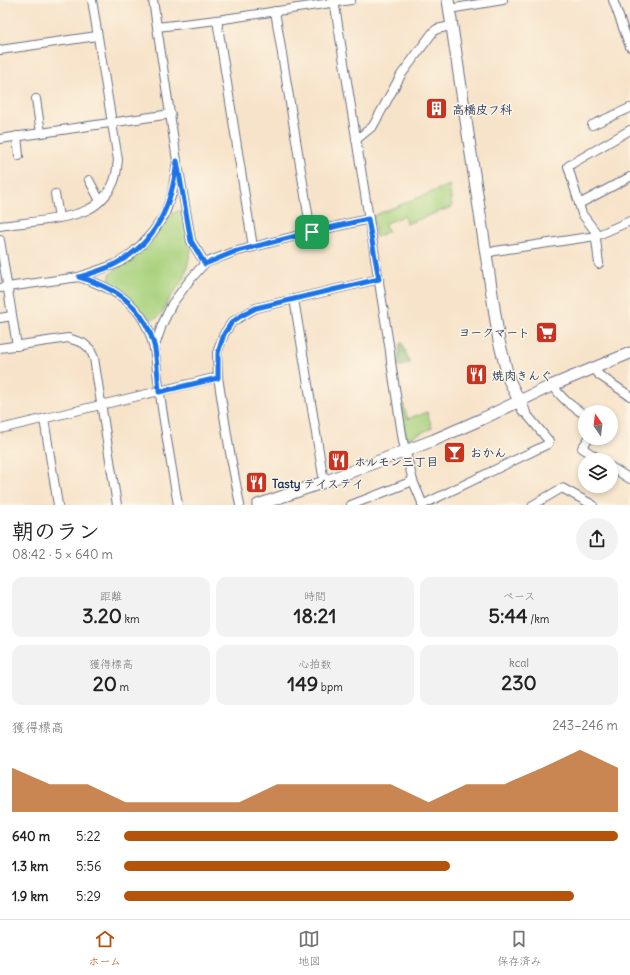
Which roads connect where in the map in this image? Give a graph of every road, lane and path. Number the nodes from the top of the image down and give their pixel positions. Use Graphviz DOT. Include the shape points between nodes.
graph roads {
  1 [pos="92,0"];
  2 [pos="153,0"];
  3 [pos="351,0"];
  4 [pos="503,0"];
  5 [pos="613,0"];
  6 [pos="334,1"];
  7 [pos="448,5"];
  8 [pos="275,10"];
  9 [pos="217,20"];
  10 [pos="451,26"];
  11 [pos="157,27"];
  12 [pos="97,36"];
  13 [pos="630,47"];
  14 [pos="0,50"];
  15 [pos="36,99"];
  16 [pos="630,108"];
  17 [pos="171,114"];
  18 [pos="111,123"];
  19 [pos="592,126"];
  20 [pos="630,130"];
  21 [pos="41,133"];
  22 [pos="17,136"];
  23 [pos="0,139"];
  24 [pos="356,140"];
  25 [pos="19,156"];
  26 [pos="177,161"];
  27 [pos="630,176"];
  28 [pos="89,180"];
  29 [pos="55,194"];
  30 [pos="100,201"];
  31 [pos="579,204"];
  32 [pos="59,217"];
  33 [pos="368,219"];
  34 [pos="630,221"];
  35 [pos="0,226"];
  36 [pos="312,232"];
  37 [pos="596,236"];
  38 [pos="0,240"];
  39 [pos="254,248"];
  40 [pos="485,254"];
  41 [pos="1,255"];
  42 [pos="205,264"];
  43 [pos="599,264"];
  44 [pos="79,277"];
  45 [pos="379,279"];
  46 [pos="4,287"];
  47 [pos="294,299"];
  48 [pos="12,316"];
  49 [pos="0,318"];
  50 [pos="17,346"];
  51 [pos="0,348"];
  52 [pos="154,349"];
  53 [pos="630,353"];
  54 [pos="594,367"];
  55 [pos="218,378"];
  56 [pos="553,385"];
  57 [pos="159,392"];
  58 [pos="630,396"];
  59 [pos="101,405"];
  60 [pos="522,406"];
  61 [pos="578,410"];
  62 [pos="44,419"];
  63 [pos="0,429"];
  64 [pos="584,445"];
  65 [pos="406,451"];
  66 [pos="590,453"];
  67 [pos="618,471"];
  68 [pos="630,479"];
  69 [pos="413,481"];
  70 [pos="324,482"];
  71 [pos="282,501"];
  72 [pos="58,505"];
  73 [pos="117,505"];
  74 [pos="178,505"];
  75 [pos="240,505"];
  76 [pos="258,505"];
  77 [pos="351,505"];
  78 [pos="422,505"];
  79 [pos="533,505"];
  80 [pos="593,505"];
  1 -- 12 [label="street"];
  2 -- 11 [label="street"];
  3 -- 6 [label="street"];
  4 -- 7 [label="street"];
  5 -- 13 [label="street"];
  6 -- 8 [label="street"];
  6 -- 24 [label="street"];
  7 -- 10 [label="street"];
  8 -- 9 [label="street"];
  8 -- 36 [label="street"];
  9 -- 11 [label="street"];
  9 -- 39 [label="street"];
  10 -- 24 [label="street" via="433,32 401,75 373,126"];
  10 -- 40 [label="street"];
  11 -- 17 [label="street"];
  12 -- 14 [label="street"];
  12 -- 18 [label="street"];
  15 -- 21 [label="street"];
  16 -- 19 [label="street"];
  17 -- 18 [label="street"];
  17 -- 26 [label="street"];
  18 -- 21 [label="street"];
  18 -- 30 [label="street" via="118,160 115,179"];
  20 -- 31 [label="street" via="568,166"];
  21 -- 22 [label="street"];
  22 -- 23 [label="street"];
  22 -- 25 [label="street"];
  24 -- 33 [label="street"];
  26 -- 42 [label="street" via="191,241"];
  26 -- 44 [label="street" via="170,200 164,216 152,234 129,256 116,264"];
  27 -- 31 [label="street"];
  28 -- 30 [label="street"];
  29 -- 32 [label="street"];
  30 -- 32 [label="street" via="89,209"];
  31 -- 37 [label="street" via="582,214"];
  32 -- 35 [label="street"];
  33 -- 36 [label="street"];
  33 -- 45 [label="street"];
  34 -- 37 [label="street"];
  36 -- 39 [label="street"];
  37 -- 40 [label="street"];
  37 -- 43 [label="street"];
  38 -- 41 [label="street"];
  39 -- 42 [label="street" via="234,252"];
  40 -- 60 [label="street" via="502,358"];
  41 -- 46 [label="street"];
  42 -- 52 [label="street" via="172,304"];
  44 -- 46 [label="street"];
  44 -- 52 [label="street" via="110,289 132,306 145,322"];
  45 -- 47 [label="street"];
  45 -- 65 [label="street"];
  46 -- 48 [label="street"];
  47 -- 55 [label="street" via="256,308 232,322 224,334 218,353"];
  47 -- 70 [label="street"];
  48 -- 49 [label="street"];
  48 -- 50 [label="street"];
  50 -- 51 [label="street"];
  50 -- 59 [label="street" via="68,338 83,343 90,349 94,358"];
  52 -- 57 [label="street"];
  53 -- 54 [label="street"];
  54 -- 56 [label="street"];
  54 -- 58 [label="street" via="599,375"];
  55 -- 57 [label="street"];
  55 -- 75 [label="street"];
  56 -- 60 [label="street"];
  56 -- 61 [label="street" via="563,399"];
  57 -- 59 [label="street"];
  57 -- 74 [label="street"];
  59 -- 62 [label="street"];
  59 -- 73 [label="street"];
  60 -- 65 [label="street" via="482,419"];
  60 -- 78 [label="street" via="549,441 548,444"];
  62 -- 63 [label="street"];
  62 -- 72 [label="street"];
  64 -- 66 [label="street" via="582,448"];
  65 -- 69 [label="street"];
  65 -- 70 [label="street"];
  67 -- 68 [label="street"];
  69 -- 77 [label="street"];
  69 -- 78 [label="street"];
  70 -- 71 [label="street"];
  71 -- 76 [label="street"];
  79 -- 80 [label="street" via="562,488"];
}
